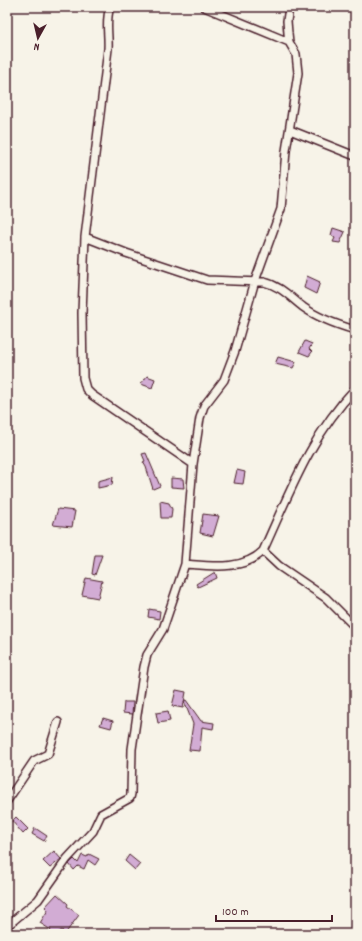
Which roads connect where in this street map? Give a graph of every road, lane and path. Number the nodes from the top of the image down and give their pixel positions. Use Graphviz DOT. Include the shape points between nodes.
graph roads {
  1 [pos="110,7"];
  2 [pos="204,7"];
  3 [pos="289,7"];
  4 [pos="289,42"];
  5 [pos="290,130"];
  6 [pos="355,156"];
  7 [pos="85,237"];
  8 [pos="255,281"];
  9 [pos="355,330"];
  10 [pos="355,389"];
  11 [pos="193,464"];
  12 [pos="263,551"];
  13 [pos="185,564"];
  14 [pos="355,627"];
  15 [pos="58,722"];
  16 [pos="7,800"];
  17 [pos="7,926"];
  1 -- 7 [label="street" via="106,21 108,49"];
  2 -- 4 [label="street"];
  3 -- 4 [label="street"];
  4 -- 5 [label="street" via="296,54 298,73"];
  5 -- 6 [label="street"];
  5 -- 8 [label="street" via="281,209"];
  7 -- 8 [label="street" via="126,254 207,280"];
  7 -- 11 [label="street" via="82,332 83,378 86,388 115,412"];
  8 -- 9 [label="street" via="272,284 310,312"];
  8 -- 11 [label="street" via="224,380 204,406"];
  10 -- 12 [label="street" via="304,460"];
  11 -- 13 [label="street"];
  12 -- 13 [label="street" via="242,564 232,566"];
  12 -- 14 [label="street" via="279,566 326,598"];
  13 -- 17 [label="street" via="163,629 147,655 144,667 132,749 130,798 101,814 93,831 67,859 38,900"];
  15 -- 16 [label="street" via="48,754 34,762"];
}
